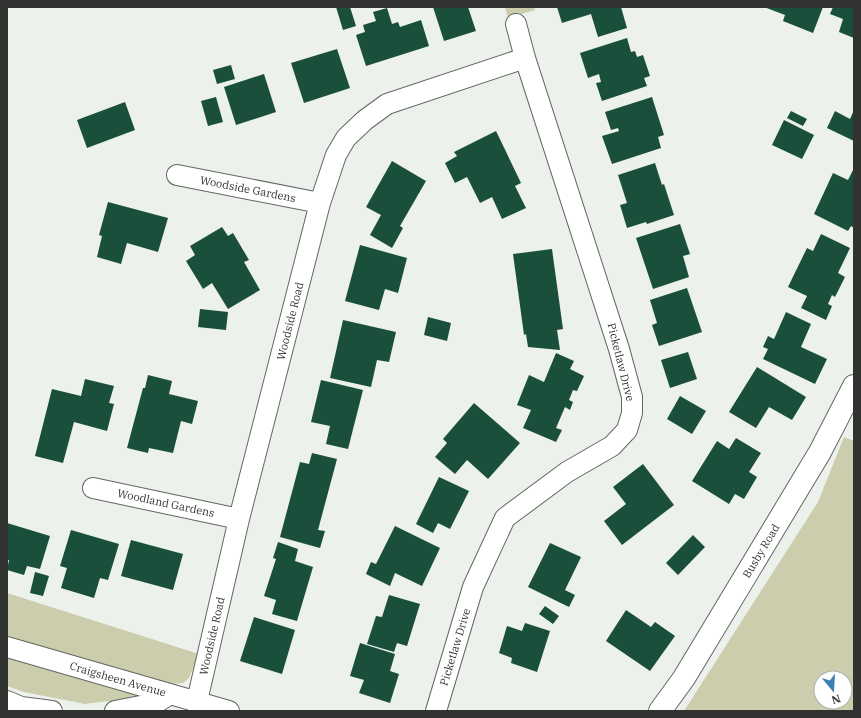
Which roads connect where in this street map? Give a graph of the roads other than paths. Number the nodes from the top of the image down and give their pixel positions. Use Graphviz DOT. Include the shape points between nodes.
graph roads {
  1 [pos="516,24"];
  2 [pos="525,58"];
  3 [pos="177,176"];
  4 [pos="320,203"];
  5 [pos="854,386"];
  6 [pos="93,488"];
  7 [pos="240,519"];
  8 [pos="7,647"];
  9 [pos="170,694"];
  10 [pos="7,701"];
  11 [pos="197,701"];
  12 [pos="52,711"];
  13 [pos="115,711"];
  14 [pos="229,711"];
  15 [pos="436,711"];
  16 [pos="660,711"];
  1 -- 2 [label="street, Picketlaw Drive"];
  2 -- 4 [label="street, Woodside Road" via="387,104 346,138 336,155"];
  2 -- 15 [label="street, Picketlaw Drive" via="619,349 632,397 632,413 628,430 612,446 567,472 505,518 473,587"];
  3 -- 4 [label="street, Woodside Gardens"];
  4 -- 7 [label="street, Woodside Road"];
  5 -- 16 [label="main road, Busby Road" via="820,452 684,678"];
  6 -- 7 [label="street, Woodland Gardens"];
  7 -- 11 [label="street, Woodside Road"];
  8 -- 9 [label="street, Craigsheen Avenue"];
  9 -- 11 [label="street, Craigsheen Avenue"];
  9 -- 13 [label="street" via="156,703"];
  10 -- 12 [label="street" via="21,707"];
  11 -- 14 [label="street, Craigsheen Avenue"];
}
